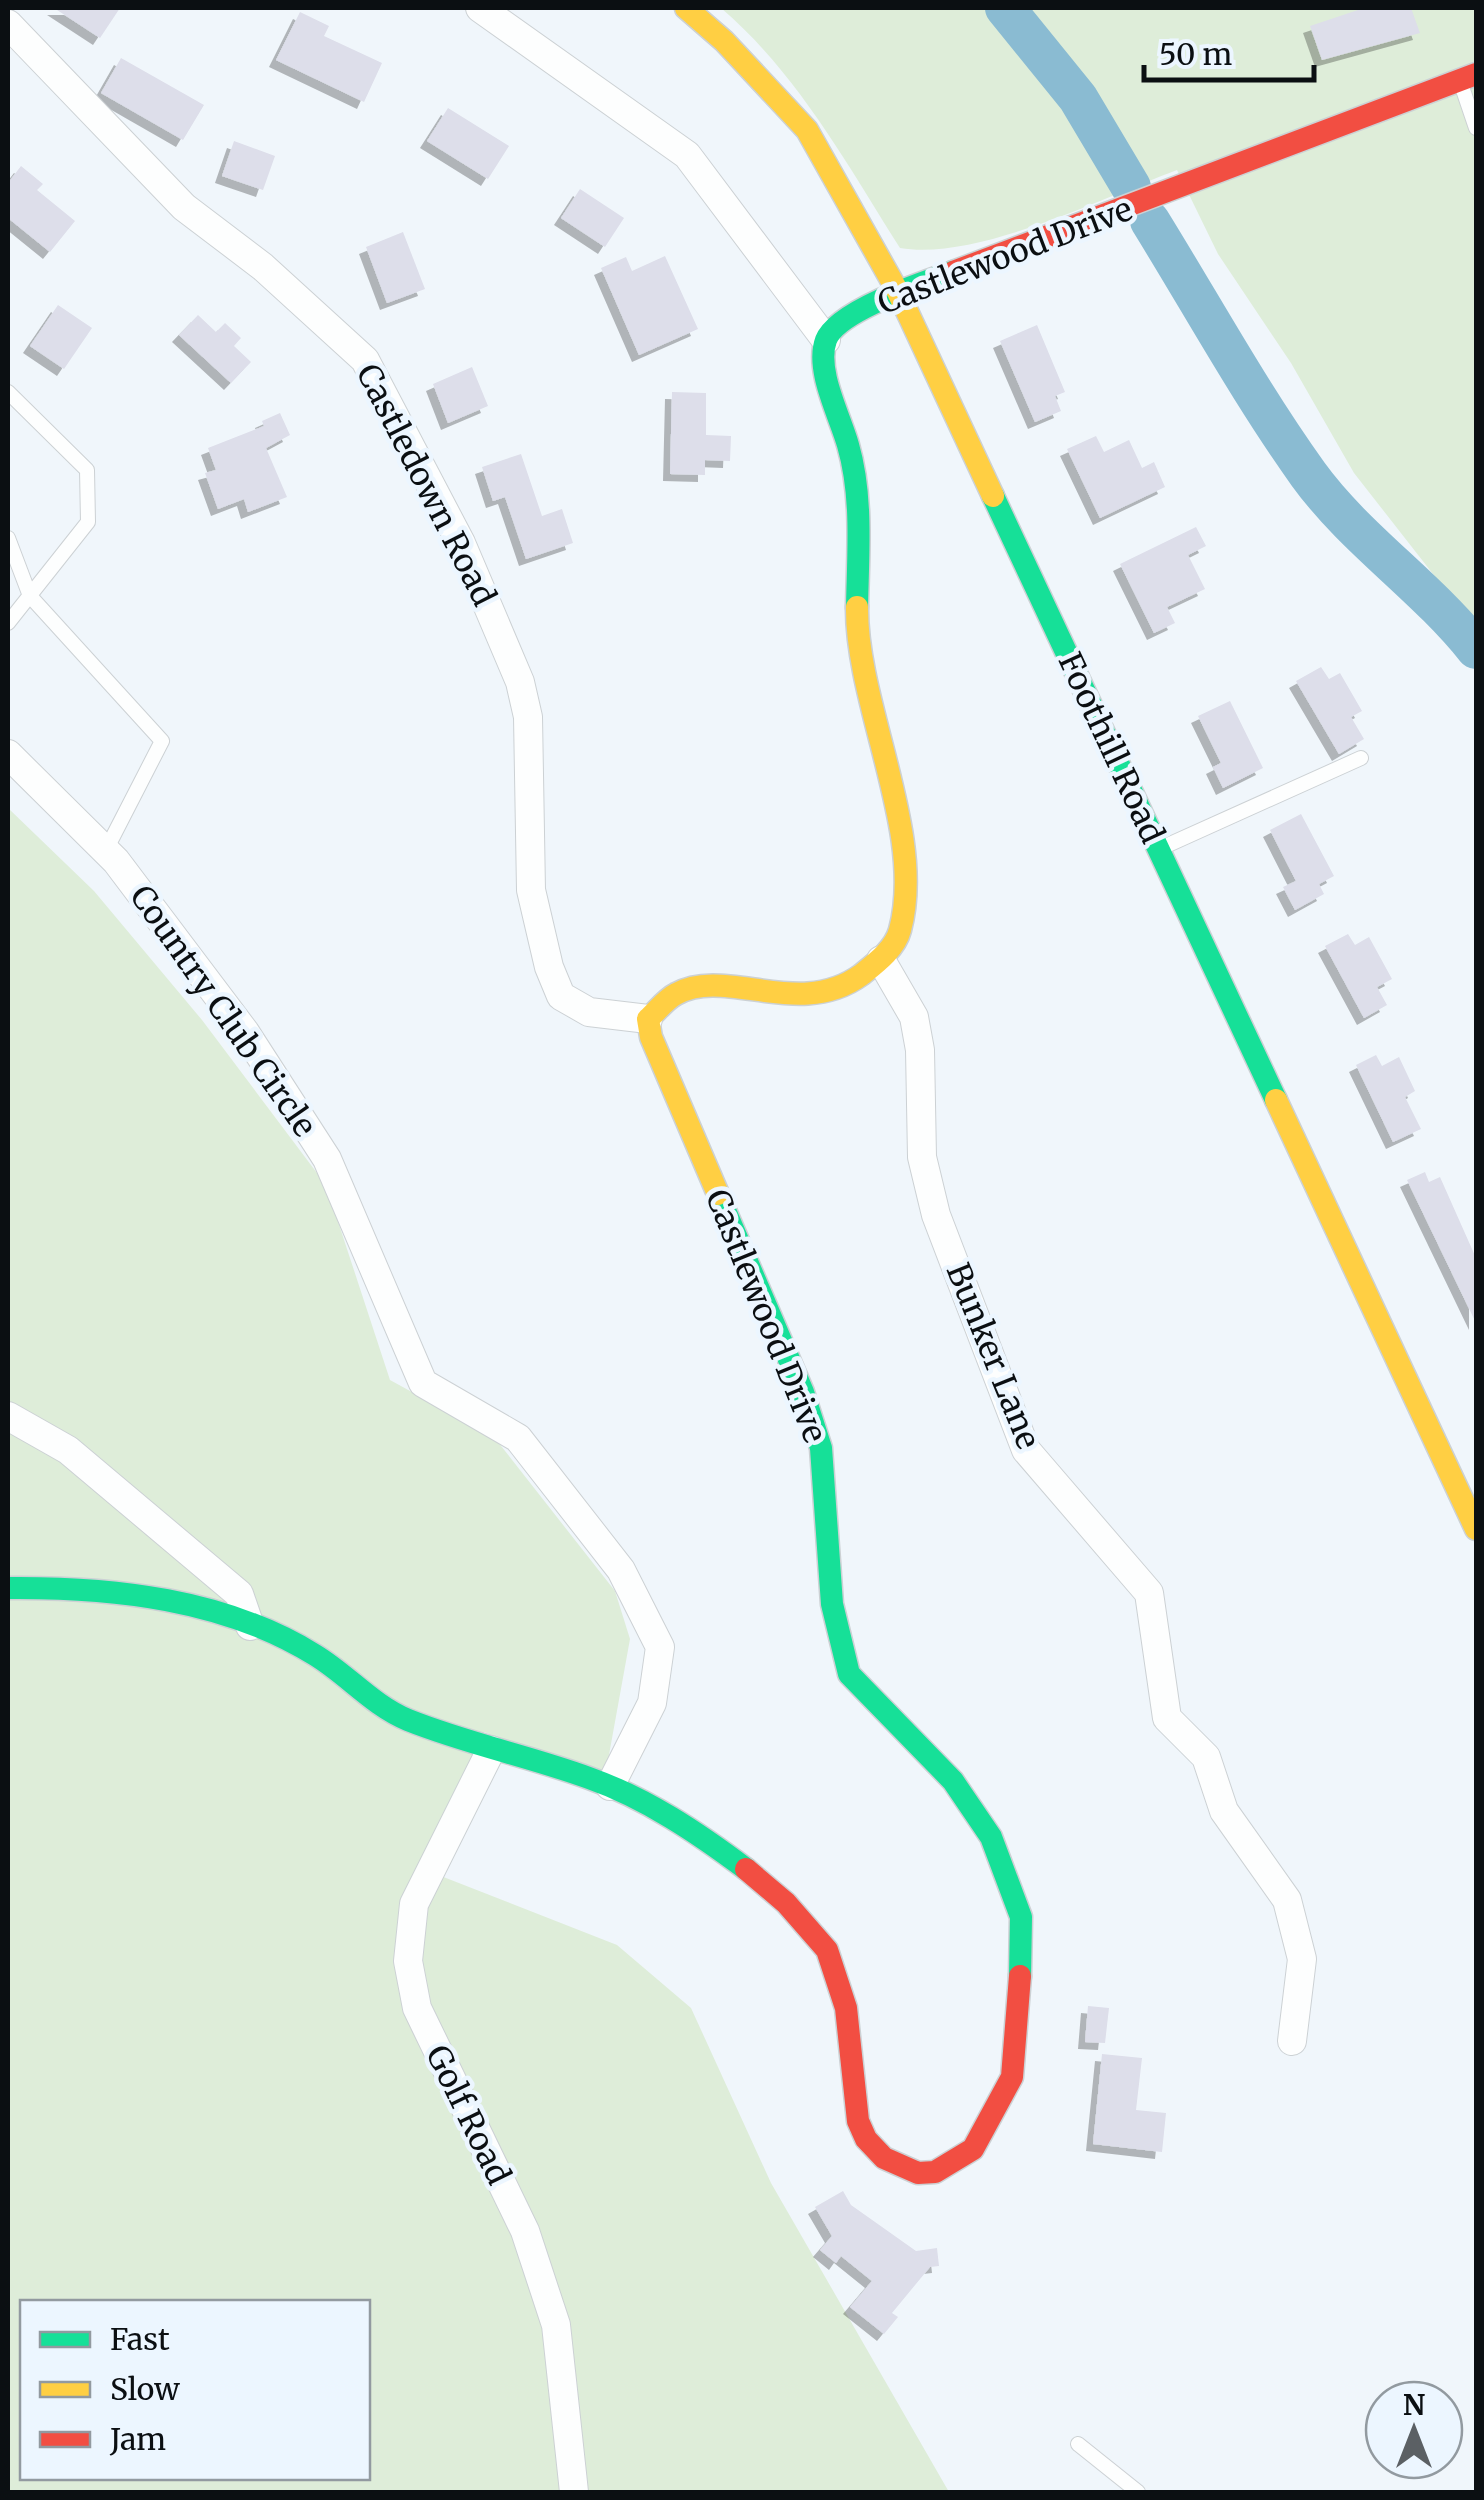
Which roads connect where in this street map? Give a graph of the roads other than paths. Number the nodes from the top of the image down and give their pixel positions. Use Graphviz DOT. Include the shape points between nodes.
graph roads {
  1 [pos="480,8"];
  2 [pos="686,8"];
  3 [pos="8,24"];
  4 [pos="1468,77"];
  5 [pos="1476,125"];
  6 [pos="898,292"];
  7 [pos="826,340"];
  8 [pos="8,392"];
  9 [pos="8,538"];
  10 [pos="30,596"];
  11 [pos="8,622"];
  12 [pos="8,754"];
  13 [pos="1361,758"];
  14 [pos="106,850"];
  15 [pos="1158,850"];
  16 [pos="882,960"];
  17 [pos="648,1019"];
  18 [pos="8,1416"];
  19 [pos="1476,1529"];
  20 [pos="8,1588"];
  21 [pos="250,1626"];
  22 [pos="490,1744"];
  23 [pos="610,1786"];
  24 [pos="1292,2041"];
  25 [pos="1078,2444"];
  26 [pos="574,2492"];
  27 [pos="1138,2492"];
  1 -- 7 [label="street" via="687,154"];
  2 -- 6 [label="street, Foothill Road" via="807,130"];
  3 -- 17 [label="street, Castledown Road" via="184,207 264,267 366,360 461,544 520,682 528,716 530,890 561,996 589,1012"];
  4 -- 5 [label="lane"];
  4 -- 6 [label="street, Castlewood Drive"];
  6 -- 7 [label="street, Castlewood Drive" via="838,324"];
  6 -- 15 [label="street, Foothill Road"];
  7 -- 16 [label="street" via="824,366 850,450 858,504 857,621 906,868 900,932"];
  8 -- 10 [label="lane" via="87,470 88,522"];
  9 -- 10 [label="lane"];
  10 -- 11 [label="lane"];
  10 -- 14 [label="lane" via="162,741"];
  12 -- 14 [label="street, Country Club Circle"];
  13 -- 15 [label="lane"];
  14 -- 23 [label="street, Country Club Circle" via="244,1032 327,1159 422,1382 518,1438 621,1570 660,1646 652,1703"];
  15 -- 19 [label="street, Foothill Road"];
  16 -- 17 [label="street" via="847,985 802,996 704,987 677,993"];
  16 -- 24 [label="street, Bunker Lane" via="914,1017 922,1156 936,1215 1026,1450 1149,1593 1167,1718 1206,1756 1224,1811 1286,1900 1302,1959"];
  17 -- 23 [label="street, Castlewood Drive" via="821,1448 832,1604 849,1674 953,1781 991,1837 1021,1917 1012,2077 973,2149 935,2172 918,2173 884,2158 858,2121 830,1953 745,1870"];
  18 -- 21 [label="street" via="68,1450 238,1594"];
  20 -- 21 [label="street, Castlewood Drive" via="139,1592"];
  21 -- 22 [label="street, Castlewood Drive" via="313,1653 388,1710"];
  22 -- 23 [label="street, Castlewood Drive"];
  22 -- 26 [label="street, Golf Road" via="414,1904 408,1961 416,2008 525,2231 556,2325"];
  25 -- 27 [label="lane"];
}
